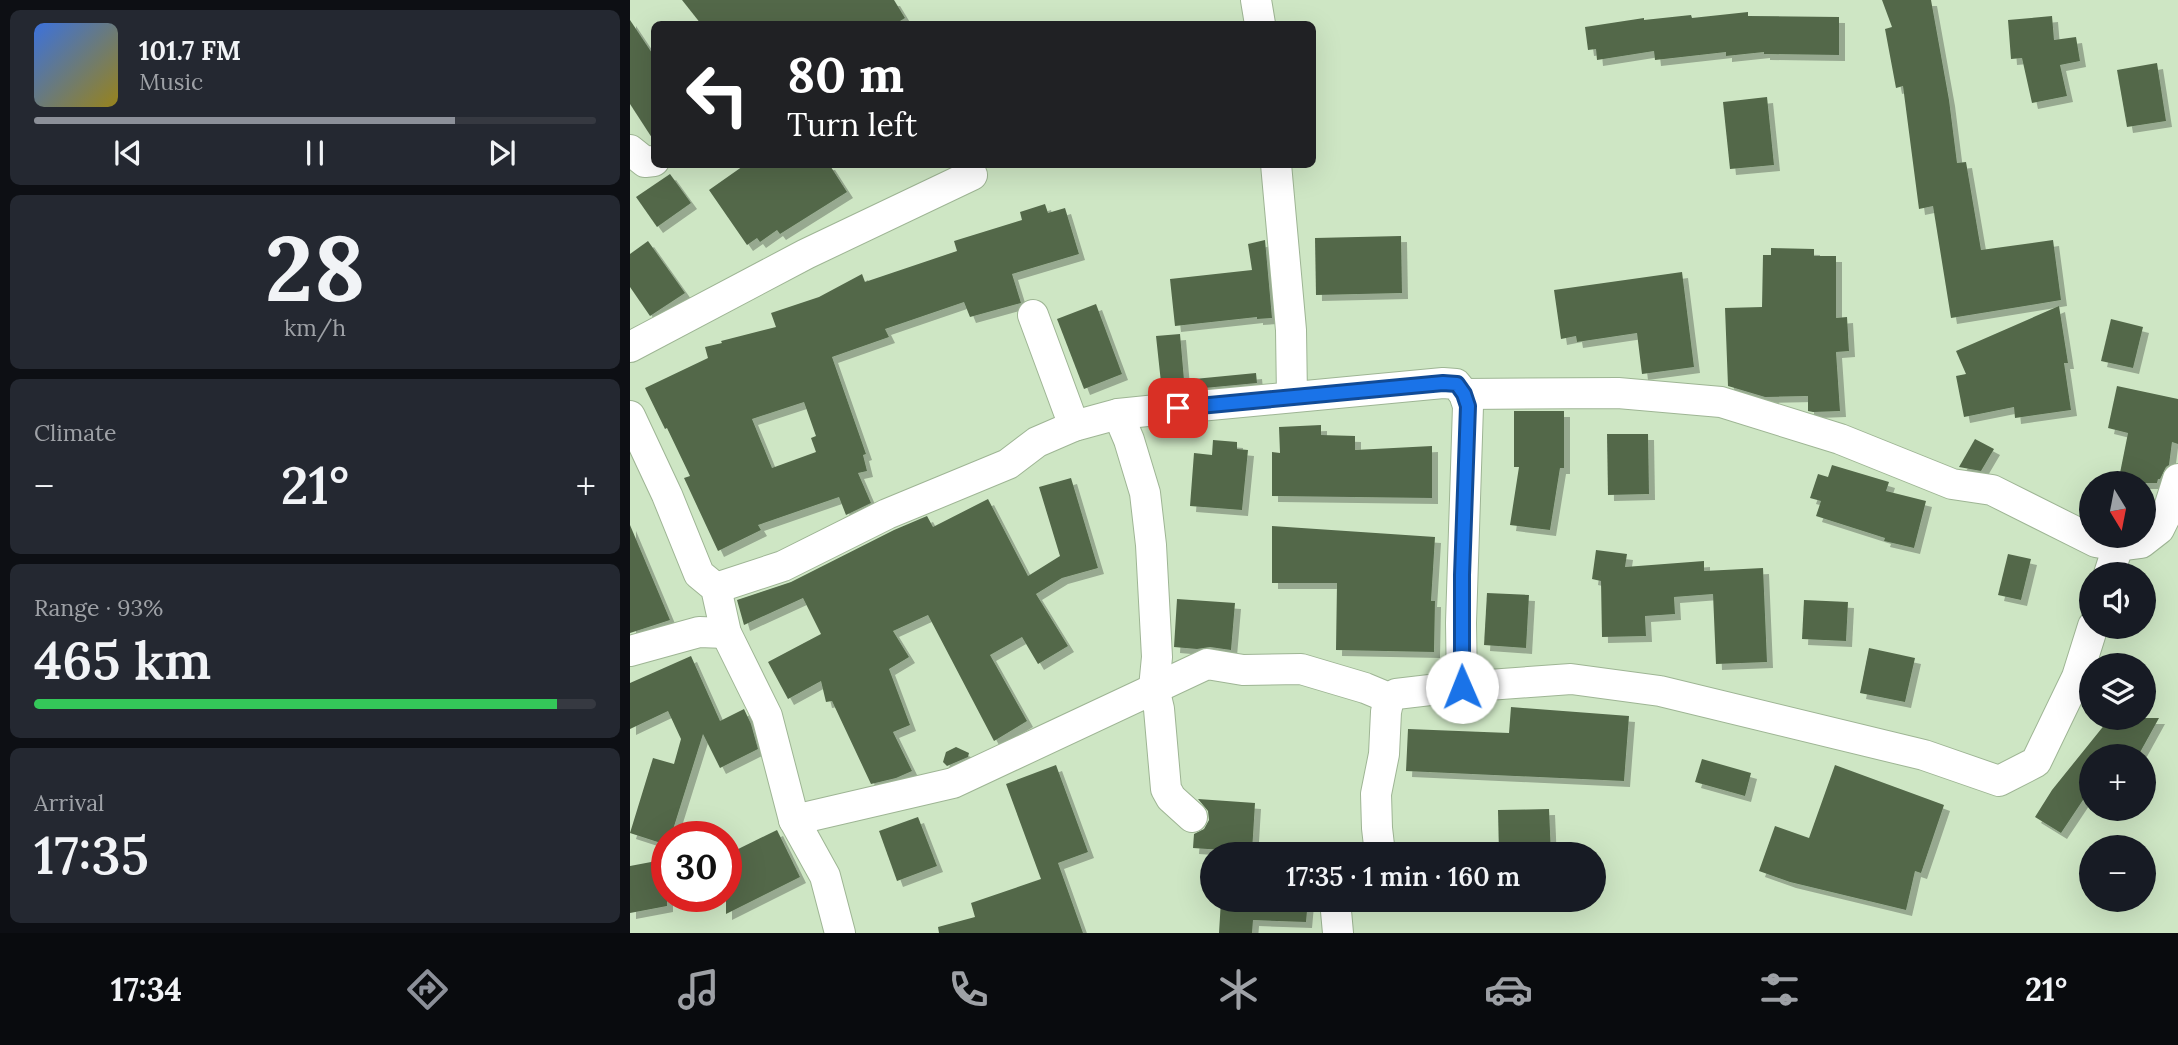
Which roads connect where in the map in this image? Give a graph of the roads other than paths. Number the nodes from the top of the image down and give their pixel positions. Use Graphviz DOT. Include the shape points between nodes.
graph roads {
  1 [pos="1256,0"];
  2 [pos="1260,21"];
  3 [pos="630,150"];
  4 [pos="651,161"];
  5 [pos="1276,168"];
  6 [pos="972,175"];
  7 [pos="1033,315"];
  8 [pos="630,347"];
  9 [pos="1464,394"];
  10 [pos="1292,397"];
  11 [pos="1118,414"];
  12 [pos="630,416"];
  13 [pos="1074,426"];
  14 [pos="2178,479"];
  15 [pos="2173,508"];
  16 [pos="2156,531"];
  17 [pos="2079,534"];
  18 [pos="716,588"];
  19 [pos="726,634"];
  20 [pos="2089,639"];
  21 [pos="630,651"];
  22 [pos="1462,687"];
  23 [pos="1153,688"];
  24 [pos="1389,698"];
  25 [pos="1192,817"];
  26 [pos="794,820"];
  27 [pos="1379,842"];
  28 [pos="1336,912"];
  29 [pos="840,933"];
  30 [pos="1338,933"];
  1 -- 2 [label="street"];
  3 -- 4 [label="street"];
  5 -- 10 [label="street" via="1291,330"];
  6 -- 8 [label="street" via="806,254"];
  7 -- 13 [label="street"];
  9 -- 10 [label="street" via="1457,384 1443,383"];
  9 -- 17 [label="street" via="1618,393 1721,402 1840,439 1952,484 1992,490"];
  9 -- 22 [label="street" via="1468,406"];
  10 -- 11 [label="street"];
  11 -- 13 [label="street"];
  11 -- 23 [label="street" via="1145,493 1157,657"];
  12 -- 18 [label="street" via="699,574"];
  13 -- 18 [label="street" via="1037,442 1008,464 887,514 783,566"];
  14 -- 15 [label="street"];
  15 -- 16 [label="street"];
  18 -- 19 [label="street"];
  19 -- 21 [label="street" via="699,632"];
  19 -- 26 [label="street" via="767,716"];
  20 -- 22 [label="street" via="2077,677 2036,762 1998,781 1924,755 1660,691 1571,678"];
  22 -- 24 [label="street"];
  23 -- 24 [label="street" via="1207,664 1243,670 1301,669"];
  23 -- 25 [label="street" via="1167,789"];
  23 -- 26 [label="street" via="953,783"];
  24 -- 27 [label="street" via="1376,794"];
  26 -- 29 [label="street" via="825,876"];
  28 -- 30 [label="street"];
}
